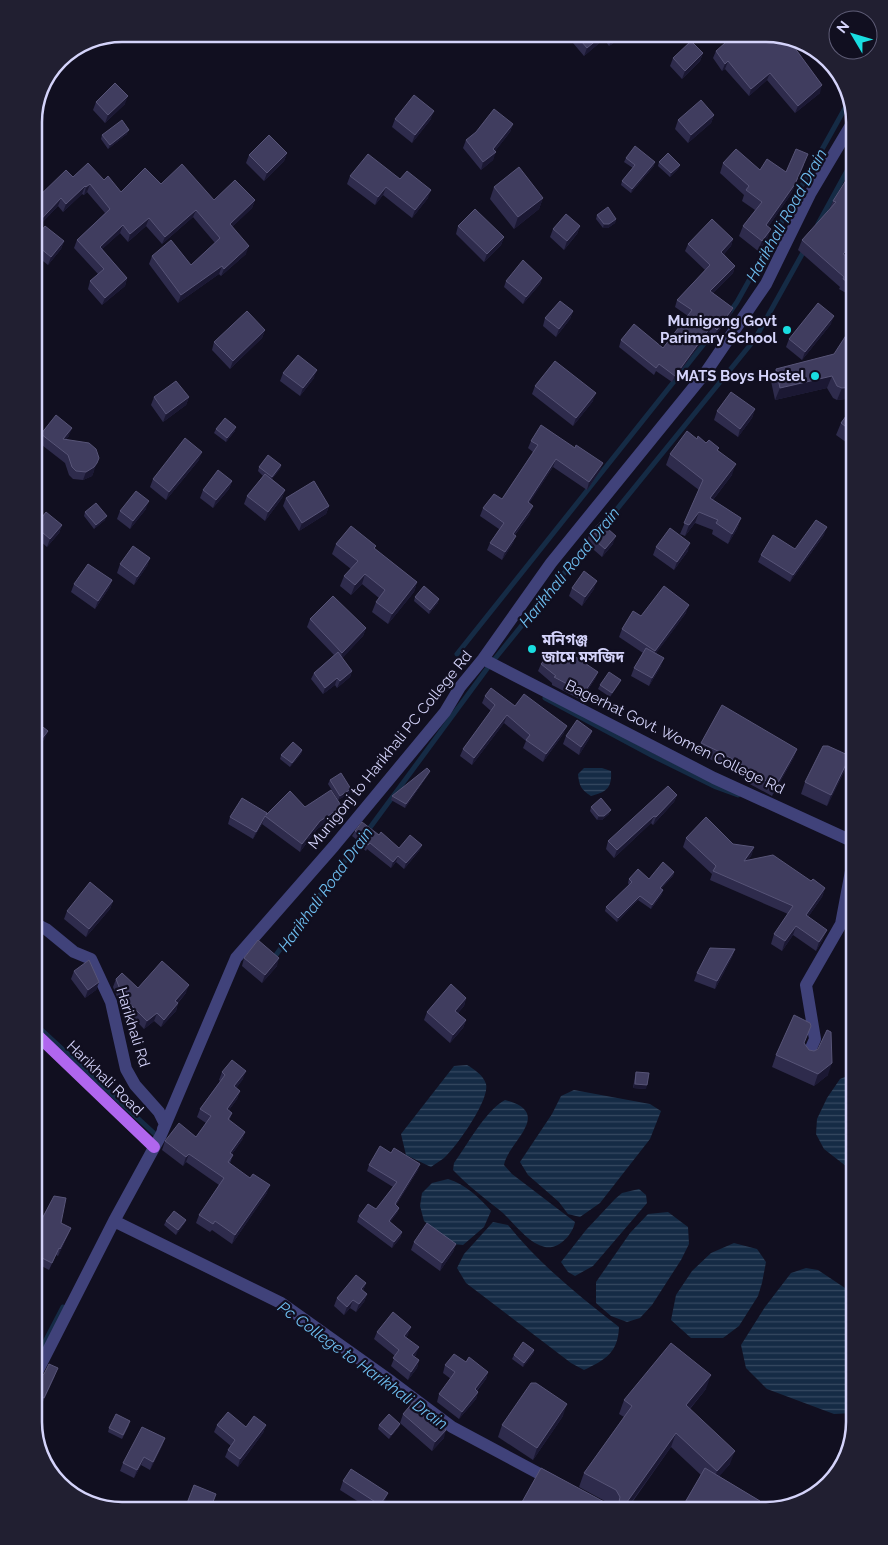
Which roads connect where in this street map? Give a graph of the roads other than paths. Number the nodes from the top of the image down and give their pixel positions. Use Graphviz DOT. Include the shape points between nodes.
graph roads {
  1 [pos="846,133"];
  2 [pos="483,659"];
  3 [pos="846,838"];
  4 [pos="846,897"];
  5 [pos="42,927"];
  6 [pos="42,1040"];
  7 [pos="808,1055"];
  8 [pos="161,1134"];
  9 [pos="154,1147"];
  10 [pos="114,1221"];
  11 [pos="42,1362"];
  12 [pos="564,1487"];
  1 -- 2 [label="street, Munigonj to Harikhali PC College Rd" via="810,194 766,284 706,372 550,563"];
  2 -- 3 [label="street, Bagerhat Govt. Women College Rd" via="714,778"];
  2 -- 8 [label="street, Munigonj to Harikhali PC College Rd" via="445,712 236,958"];
  4 -- 7 [label="street" via="841,924 806,985 815,1039"];
  5 -- 8 [label="street, Harikhali Rd" via="74,952 91,959 111,1002 126,1068 165,1124"];
  6 -- 9 [label="main road, Harikhali Road"];
  8 -- 9 [label="street, Munigonj to Harikhali PC College Rd"];
  9 -- 10 [label="street, Munigonj to Harikhali PC College Rd"];
  10 -- 11 [label="street, Munigonj to Harikhali PC College Rd"];
  10 -- 12 [label="street" via="281,1303 452,1427"];
}
